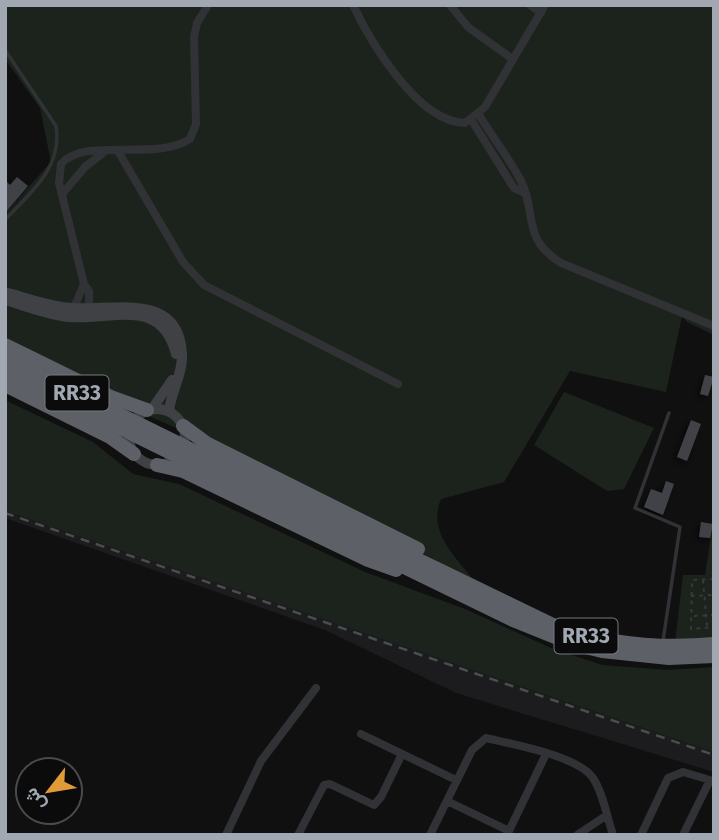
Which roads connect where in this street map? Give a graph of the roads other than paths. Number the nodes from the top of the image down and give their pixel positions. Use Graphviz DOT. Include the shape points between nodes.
graph roads {
  1 [pos="208,5"];
  2 [pos="353,5"];
  3 [pos="450,5"];
  4 [pos="530,5"];
  5 [pos="543,9"];
  6 [pos="5,50"];
  7 [pos="511,58"];
  8 [pos="475,118"];
  9 [pos="118,151"];
  10 [pos="104,152"];
  11 [pos="63,193"];
  12 [pos="5,220"];
  13 [pos="83,284"];
  14 [pos="5,292"];
  15 [pos="5,300"];
  16 [pos="89,312"];
  17 [pos="72,313"];
  18 [pos="714,326"];
  19 [pos="5,345"];
  20 [pos="5,358"];
  21 [pos="5,372"];
  22 [pos="398,384"];
  23 [pos="5,385"];
  24 [pos="149,410"];
  25 [pos="169,411"];
  26 [pos="669,413"];
  27 [pos="183,426"];
  28 [pos="134,454"];
  29 [pos="157,465"];
  30 [pos="354,535"];
  31 [pos="469,582"];
  32 [pos="447,587"];
  33 [pos="714,644"];
  34 [pos="662,647"];
  35 [pos="714,656"];
  36 [pos="316,688"];
  37 [pos="361,734"];
  38 [pos="402,754"];
  39 [pos="547,754"];
  40 [pos="456,780"];
  41 [pos="712,781"];
  42 [pos="447,802"];
  43 [pos="607,815"];
  44 [pos="508,833"];
  45 [pos="226,835"];
  46 [pos="298,835"];
  47 [pos="430,835"];
  48 [pos="577,835"];
  49 [pos="613,835"];
  50 [pos="641,835"];
  51 [pos="683,835"];
  1 -- 9 [label="street" via="194,37 195,132 184,143 170,147"];
  2 -- 8 [label="street" via="390,66 419,100 459,123"];
  3 -- 7 [label="street" via="468,27"];
  4 -- 5 [label="street"];
  5 -- 7 [label="street"];
  6 -- 12 [label="lane" via="56,125 58,137 51,169"];
  7 -- 8 [label="street"];
  8 -- 18 [label="street" via="514,188 523,192 542,250"];
  9 -- 10 [label="street"];
  9 -- 22 [label="street" via="183,262 204,285"];
  10 -- 11 [label="street"];
  10 -- 11 [label="street" via="87,149 65,159 58,173"];
  11 -- 13 [label="street"];
  13 -- 16 [label="street" via="89,291"];
  13 -- 17 [label="street"];
  14 -- 17 [label="street"];
  15 -- 17 [label="street"];
  16 -- 17 [label="street"];
  16 -- 24 [label="street" via="142,316 167,333 175,350 176,368 167,391"];
  16 -- 25 [label="street" via="145,308 169,323 182,359"];
  19 -- 24 [label="highway" via="111,397"];
  20 -- 30 [label="highway, RR33, bridge"];
  21 -- 30 [label="highway, RR33, bridge"];
  23 -- 28 [label="highway" via="110,437"];
  24 -- 25 [label="street"];
  24 -- 28 [label="street" via="131,424 129,445"];
  25 -- 27 [label="street"];
  26 -- 34 [label="lane" via="635,509 680,526"];
  27 -- 29 [label="street" via="181,452"];
  27 -- 31 [label="highway" via="206,443 369,522"];
  28 -- 29 [label="street"];
  29 -- 32 [label="highway" via="183,471 368,560"];
  30 -- 31 [label="highway, RR33"];
  30 -- 32 [label="highway, RR33"];
  31 -- 34 [label="highway, RR33" via="514,607 582,635"];
  32 -- 35 [label="highway, RR33" via="513,620 595,649 669,658"];
  33 -- 34 [label="highway, RR33"];
  36 -- 45 [label="street" via="261,761"];
  37 -- 38 [label="street"];
  38 -- 40 [label="street"];
  38 -- 46 [label="street" via="373,805 324,785"];
  39 -- 40 [label="street" via="486,738 472,750"];
  39 -- 43 [label="street" via="586,769"];
  39 -- 44 [label="street"];
  40 -- 42 [label="street"];
  41 -- 50 [label="street" via="682,772 673,774"];
  41 -- 51 [label="street"];
  42 -- 44 [label="street"];
  42 -- 47 [label="street"];
  43 -- 48 [label="street"];
  43 -- 49 [label="street"];
}
